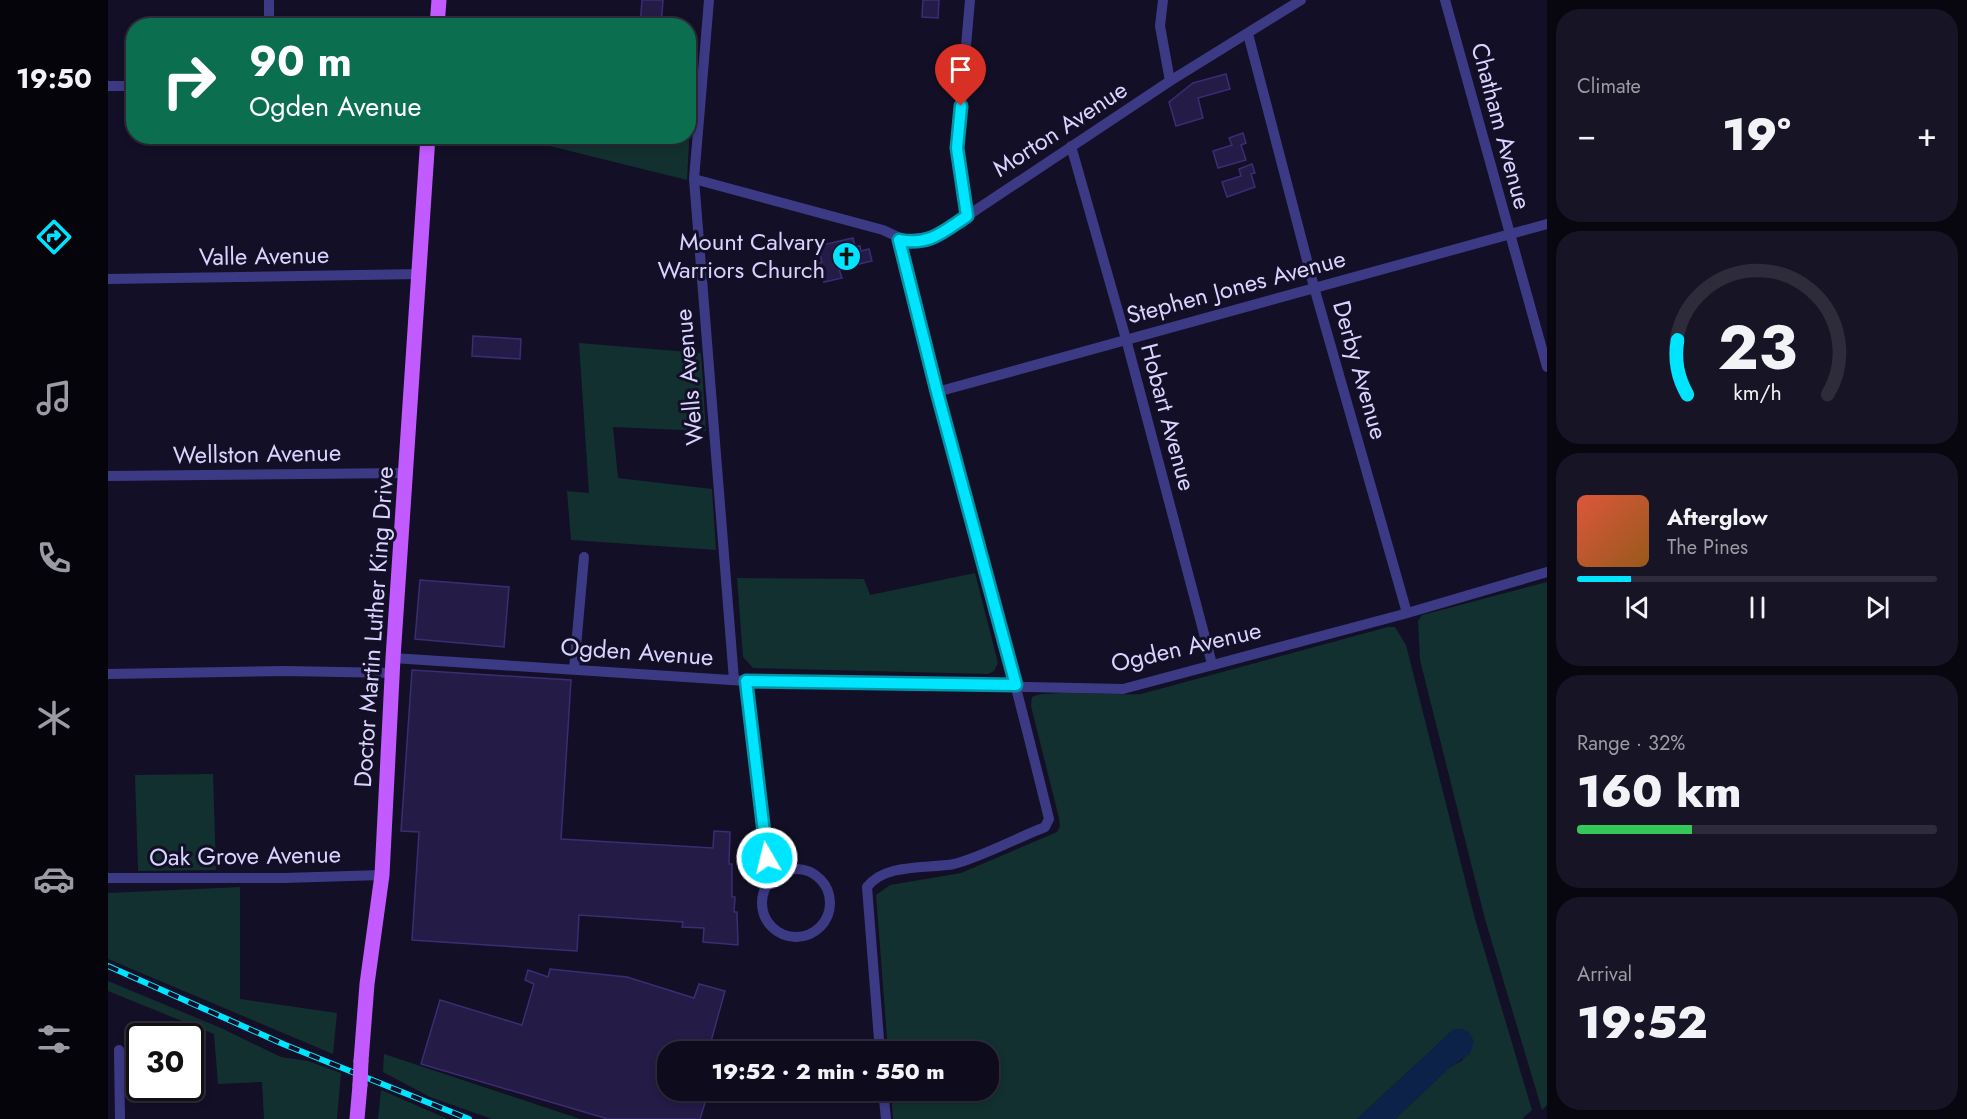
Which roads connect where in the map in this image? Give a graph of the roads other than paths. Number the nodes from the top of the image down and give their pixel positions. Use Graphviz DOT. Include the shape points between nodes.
graph roads {
  1 [pos="269,0"];
  2 [pos="439,0"];
  3 [pos="709,0"];
  4 [pos="970,0"];
  5 [pos="1163,0"];
  6 [pos="1301,0"];
  7 [pos="1445,0"];
  8 [pos="269,18"];
  9 [pos="438,18"];
  10 [pos="1248,33"];
  11 [pos="1170,81"];
  12 [pos="108,86"];
  13 [pos="126,86"];
  14 [pos="428,144"];
  15 [pos="1071,146"];
  16 [pos="694,179"];
  17 [pos="967,216"];
  18 [pos="1547,224"];
  19 [pos="1509,234"];
  20 [pos="899,240"];
  21 [pos="420,274"];
  22 [pos="108,279"];
  23 [pos="1314,287"];
  24 [pos="1126,339"];
  25 [pos="1547,367"];
  26 [pos="937,392"];
  27 [pos="406,474"];
  28 [pos="108,476"];
  29 [pos="584,557"];
  30 [pos="1547,572"];
  31 [pos="1407,613"];
  32 [pos="1212,664"];
  33 [pos="393,665"];
  34 [pos="574,669"];
  35 [pos="108,674"];
  36 [pos="734,680"];
  37 [pos="746,681"];
  38 [pos="1016,685"];
  39 [pos="382,875"];
  40 [pos="108,878"];
  41 [pos="770,880"];
  42 [pos="879,1041"];
  43 [pos="119,1050"];
  44 [pos="884,1101"];
  45 [pos="120,1119"];
  46 [pos="357,1119"];
  47 [pos="886,1119"];
  1 -- 8 [label="street"];
  2 -- 9 [label="main road"];
  3 -- 16 [label="street, Wells Avenue"];
  4 -- 17 [label="street" via="957,148"];
  5 -- 11 [label="street" via="1160,26"];
  6 -- 10 [label="street, Morton Avenue"];
  7 -- 19 [label="street, Chatham Avenue"];
  10 -- 11 [label="street, Morton Avenue"];
  10 -- 23 [label="street, Derby Avenue"];
  11 -- 15 [label="street, Morton Avenue"];
  12 -- 13 [label="street"];
  14 -- 21 [label="main road, Doctor Martin Luther King Drive"];
  15 -- 17 [label="street, Morton Avenue"];
  15 -- 24 [label="street, Hobart Avenue"];
  16 -- 20 [label="street, Morton Avenue" via="884,230"];
  16 -- 36 [label="street, Wells Avenue"];
  17 -- 20 [label="street, Morton Avenue" via="932,239"];
  18 -- 19 [label="street, Stephen Jones Avenue"];
  19 -- 23 [label="street, Stephen Jones Avenue"];
  19 -- 25 [label="street, Chatham Avenue"];
  20 -- 26 [label="street"];
  21 -- 22 [label="street, Valle Avenue"];
  21 -- 27 [label="main road, Doctor Martin Luther King Drive"];
  23 -- 24 [label="street, Stephen Jones Avenue"];
  23 -- 31 [label="street, Derby Avenue"];
  24 -- 26 [label="street, Stephen Jones Avenue"];
  24 -- 32 [label="street, Hobart Avenue"];
  26 -- 38 [label="street"];
  27 -- 28 [label="street, Wellston Avenue"];
  27 -- 33 [label="main road, Doctor Martin Luther King Drive"];
  29 -- 34 [label="street"];
  30 -- 31 [label="street, Ogden Avenue"];
  31 -- 32 [label="street, Ogden Avenue"];
  32 -- 38 [label="street, Ogden Avenue" via="1123,689"];
  33 -- 34 [label="street, Ogden Avenue"];
  33 -- 35 [label="street, Ogden Avenue"];
  33 -- 39 [label="main road, Doctor Martin Luther King Drive"];
  34 -- 36 [label="street, Ogden Avenue"];
  36 -- 37 [label="street, Ogden Avenue"];
  37 -- 38 [label="street, Ogden Avenue"];
  37 -- 41 [label="street"];
  38 -- 42 [label="street" via="1049,819 1045,827 956,863 884,873 873,879 867,887"];
  39 -- 40 [label="street, Oak Grove Avenue"];
  39 -- 46 [label="main road, Doctor Martin Luther King Drive, bridge" via="367,984"];
  41 -- 41 [label="street" via="762,901 768,923 787,936 799,937 819,928 826,918 830,897 819,878 800,869 789,869"];
  43 -- 45 [label="street"];
  44 -- 47 [label="street"];
}
